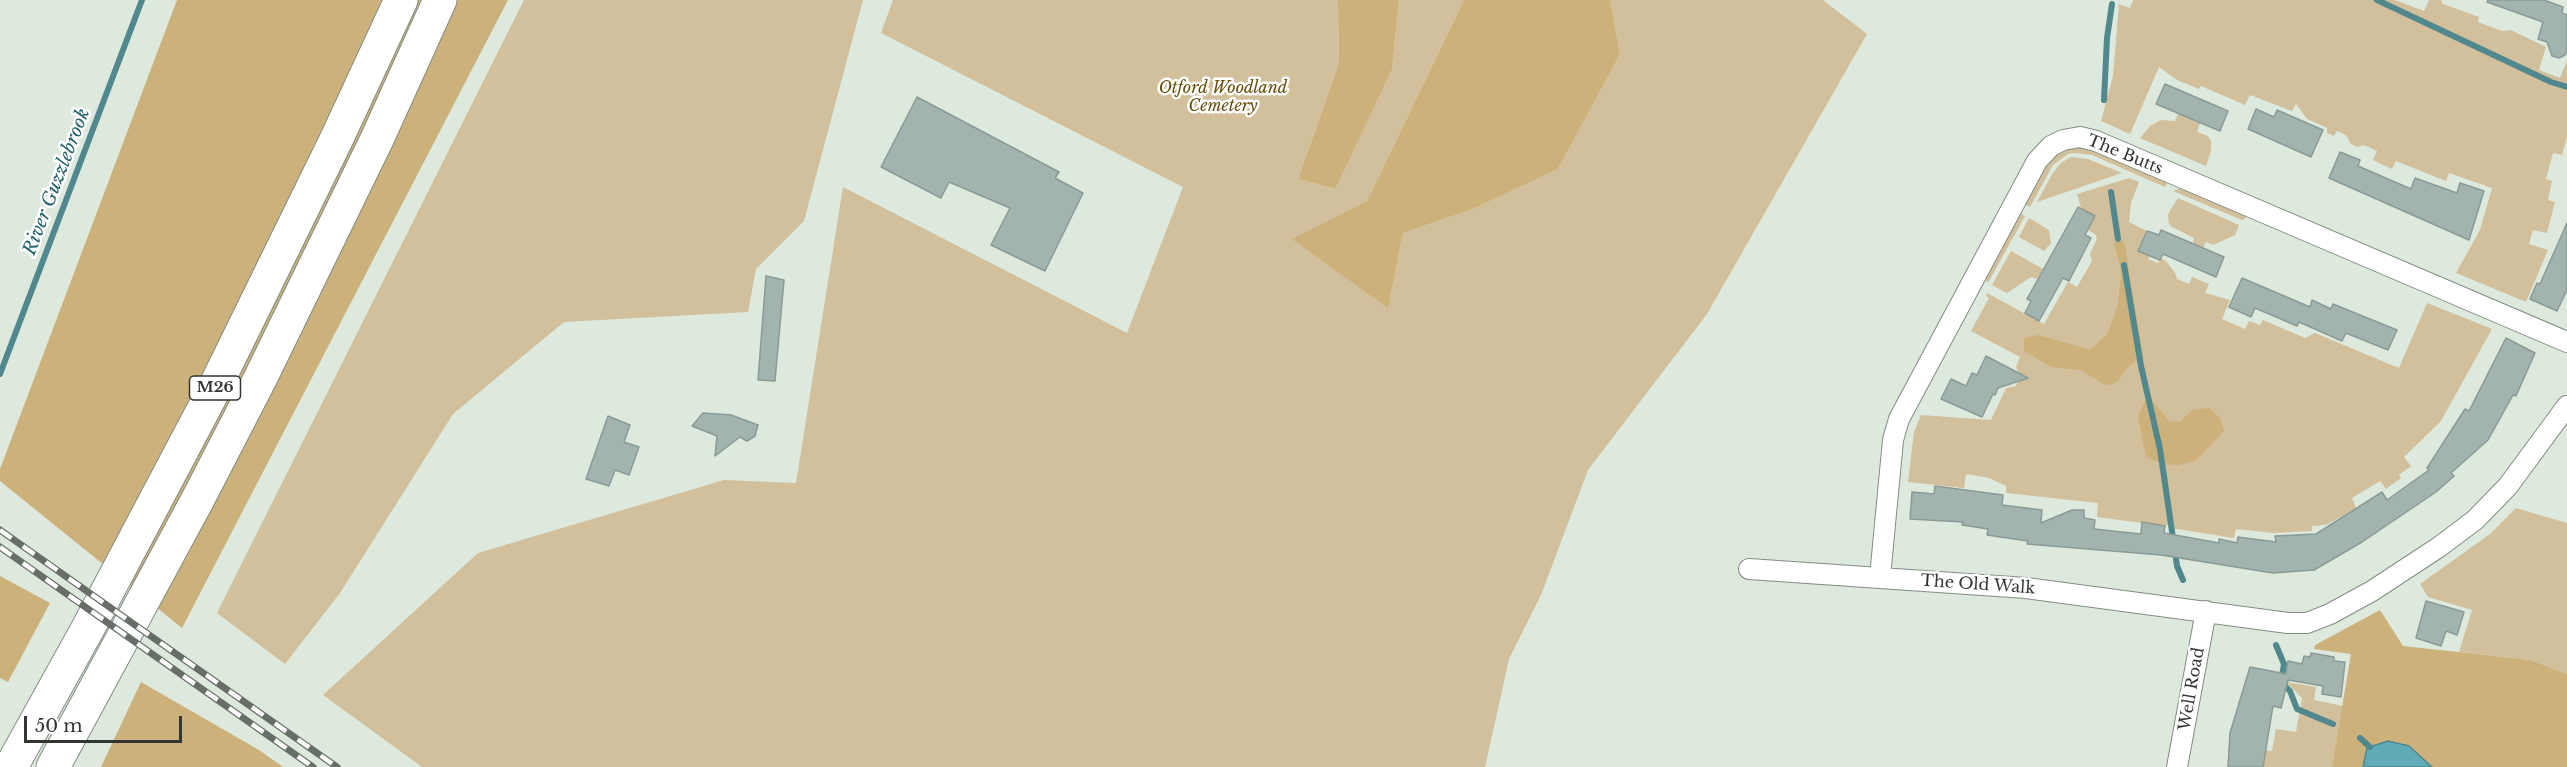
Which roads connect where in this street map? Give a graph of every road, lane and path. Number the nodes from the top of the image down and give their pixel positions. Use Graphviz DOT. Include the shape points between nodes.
graph roads {
  1 [pos="401,0"];
  2 [pos="440,0"];
  3 [pos="2567,342"];
  4 [pos="2567,406"];
  5 [pos="1749,569"];
  6 [pos="1880,577"];
  7 [pos="2206,611"];
  8 [pos="11,767"];
  9 [pos="53,767"];
  10 [pos="2177,767"];
  1 -- 8 [label="highway, M26" via="209,399"];
  2 -- 9 [label="highway, M26" via="260,379"];
  3 -- 6 [label="street, The Butts" via="2096,141 2080,137 2062,140 2037,161 1899,419 1893,440"];
  4 -- 7 [label="street, The Old Walk" via="2483,513 2439,547 2356,600 2300,623"];
  5 -- 6 [label="street, The Old Walk"];
  6 -- 7 [label="street, The Old Walk" via="2026,588"];
  7 -- 10 [label="street, Well Road"];
}
